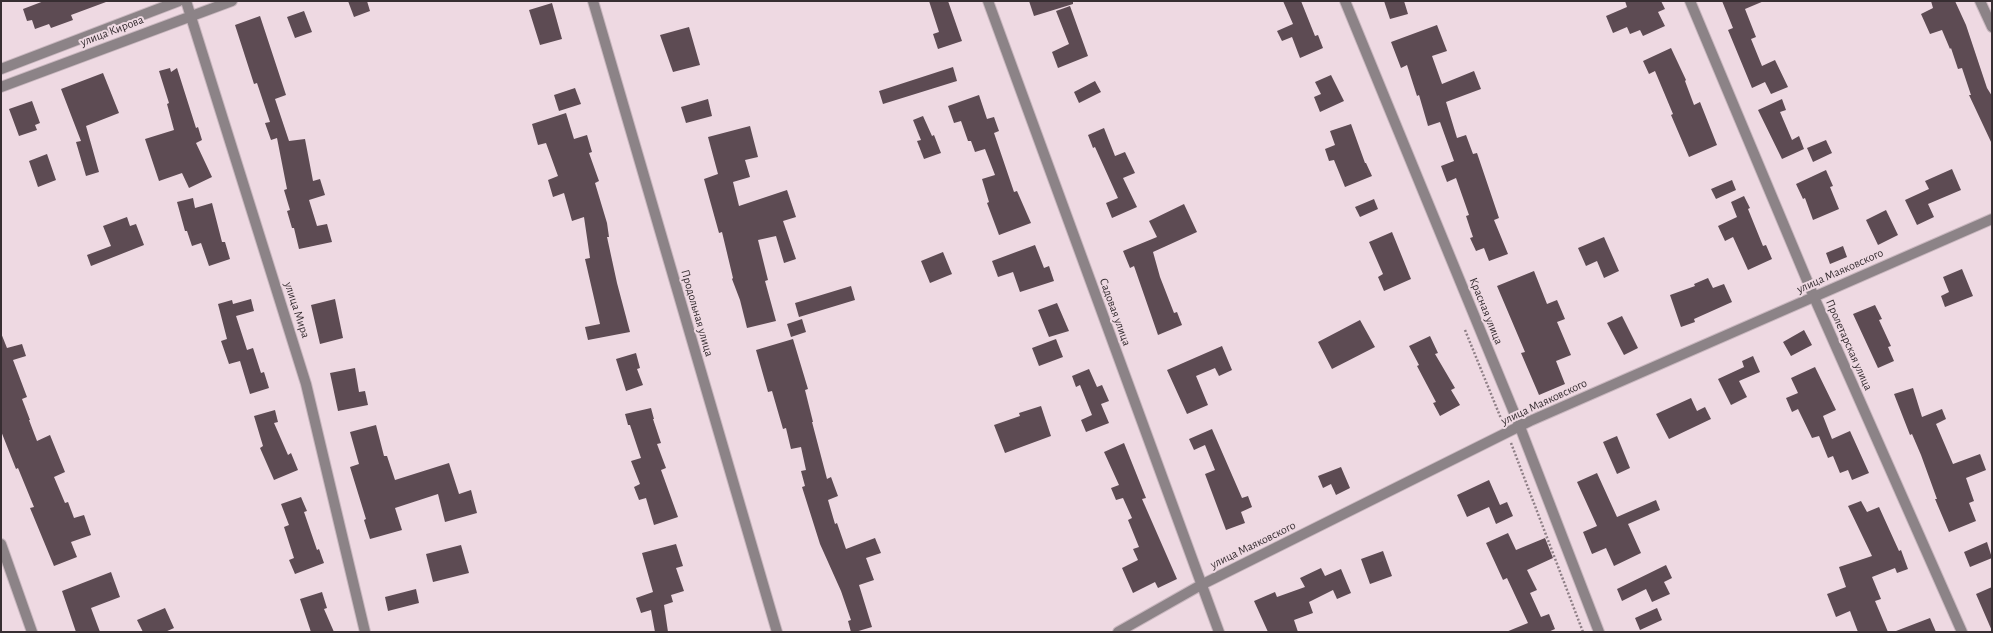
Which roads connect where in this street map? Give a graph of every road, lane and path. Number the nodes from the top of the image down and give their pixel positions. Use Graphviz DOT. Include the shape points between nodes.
graph roads {
  1 [pos="179,1"];
  2 [pos="186,1"];
  3 [pos="232,1"];
  4 [pos="593,1"];
  5 [pos="988,1"];
  6 [pos="1345,1"];
  7 [pos="1690,1"];
  8 [pos="1980,1"];
  9 [pos="190,16"];
  10 [pos="1992,27"];
  11 [pos="1,69"];
  12 [pos="1,86"];
  13 [pos="1992,219"];
  14 [pos="1814,297"];
  15 [pos="1463,323"];
  16 [pos="1520,427"];
  17 [pos="1507,434"];
  18 [pos="1,544"];
  19 [pos="1202,586"];
  20 [pos="32,632"];
  21 [pos="365,632"];
  22 [pos="777,632"];
  23 [pos="1118,632"];
  24 [pos="1219,632"];
  25 [pos="1583,632"];
  26 [pos="1599,632"];
  27 [pos="1962,632"];
  1 -- 11 [label="street, улица Кирова"];
  2 -- 9 [label="street, улица Мира"];
  3 -- 9 [label="street, улица Кирова"];
  4 -- 22 [label="street, Продольная улица"];
  5 -- 19 [label="street, Садовая улица"];
  6 -- 16 [label="street, Красная улица"];
  7 -- 14 [label="street, Пролетарская улица"];
  8 -- 10 [label="street"];
  9 -- 12 [label="street, улица Кирова"];
  9 -- 21 [label="street, улица Мира" via="306,384"];
  13 -- 14 [label="street, улица Маяковского"];
  14 -- 16 [label="street, улица Маяковского"];
  14 -- 27 [label="street, Пролетарская улица"];
  15 -- 17 [label="path"];
  16 -- 17 [label="street, улица Маяковского"];
  16 -- 26 [label="street, Красная улица"];
  17 -- 19 [label="street, улица Маяковского"];
  17 -- 25 [label="path"];
  18 -- 20 [label="street"];
  19 -- 23 [label="street, улица Маяковского"];
  19 -- 24 [label="street, Садовая улица"];
}
